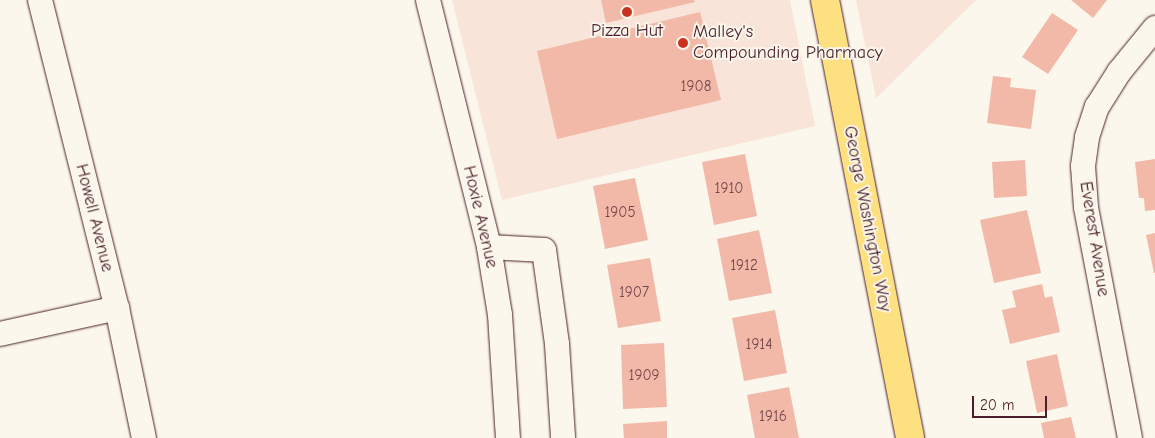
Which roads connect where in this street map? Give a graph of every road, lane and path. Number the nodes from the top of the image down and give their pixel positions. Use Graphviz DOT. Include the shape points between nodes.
graph roads {
  1 [pos="40,0"];
  2 [pos="428,0"];
  3 [pos="825,0"];
  4 [pos="1155,28"];
  5 [pos="489,247"];
  6 [pos="117,308"];
  7 [pos="0,334"];
  8 [pos="144,438"];
  9 [pos="508,438"];
  10 [pos="563,438"];
  11 [pos="910,438"];
  12 [pos="1130,438"];
  1 -- 6 [label="street, Howell Avenue"];
  2 -- 5 [label="street, Hoxie Avenue"];
  3 -- 11 [label="main road, George Washington Way"];
  4 -- 12 [label="street, Everest Avenue" via="1119,72 1097,107 1087,138 1083,166 1086,207"];
  5 -- 9 [label="street, Hoxie Avenue" via="500,315"];
  5 -- 10 [label="street" via="544,250 557,344"];
  6 -- 7 [label="street"];
  6 -- 8 [label="street, Howell Avenue"];
}
